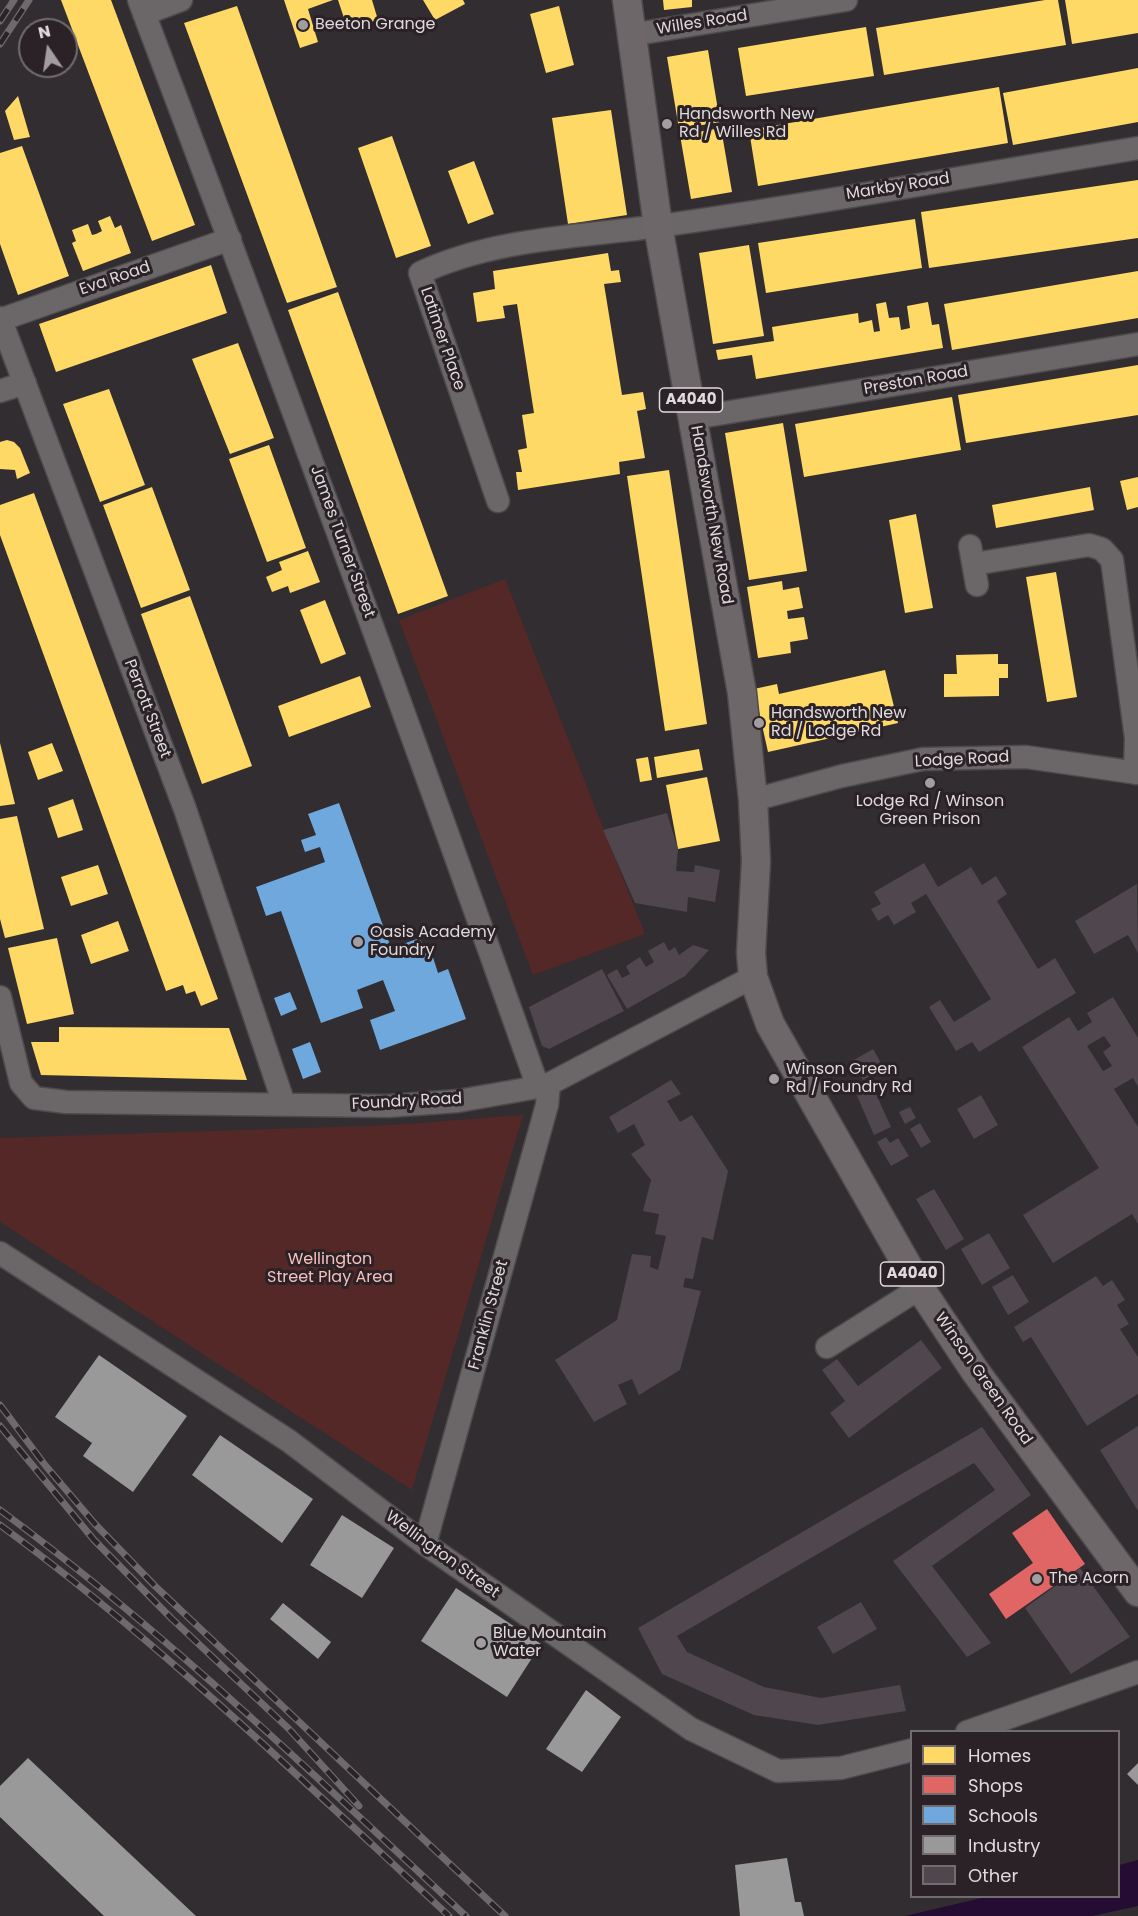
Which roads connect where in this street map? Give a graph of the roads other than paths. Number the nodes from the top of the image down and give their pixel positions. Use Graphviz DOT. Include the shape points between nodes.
graph roads {
  1 [pos="181,0"];
  2 [pos="627,0"];
  3 [pos="846,0"];
  4 [pos="141,7"];
  5 [pos="630,35"];
  6 [pos="1138,148"];
  7 [pos="658,226"];
  8 [pos="230,239"];
  9 [pos="0,319"];
  10 [pos="1138,344"];
  11 [pos="25,383"];
  12 [pos="0,391"];
  13 [pos="694,418"];
  14 [pos="498,501"];
  15 [pos="974,565"];
  16 [pos="1136,773"];
  17 [pos="753,800"];
  18 [pos="752,926"];
  19 [pos="753,977"];
  20 [pos="0,997"];
  21 [pos="543,1086"];
  22 [pos="284,1104"];
  23 [pos="0,1253"];
  24 [pos="920,1288"];
  25 [pos="827,1347"];
  26 [pos="425,1544"];
  27 [pos="1138,1592"];
  28 [pos="1138,1672"];
  29 [pos="970,1730"];
  30 [pos="910,1751"];
  1 -- 4 [label="street"];
  2 -- 5 [label="main road, Handsworth New Road / A4040"];
  3 -- 5 [label="street, Willes Road"];
  4 -- 8 [label="street, James Turner Street"];
  5 -- 7 [label="main road, Handsworth New Road / A4040"];
  6 -- 7 [label="street, Markby Road"];
  7 -- 13 [label="main road, Handsworth New Road / A4040"];
  7 -- 14 [label="street, Latimer Place" via="524,241 451,258 420,273"];
  8 -- 9 [label="street, Eva Road"];
  8 -- 21 [label="street, James Turner Street"];
  9 -- 11 [label="street, Perrott Street"];
  10 -- 13 [label="street, Preston Road"];
  11 -- 12 [label="street"];
  11 -- 22 [label="street, Perrott Street" via="185,809"];
  13 -- 17 [label="main road, Handsworth New Road / A4040" via="742,693"];
  15 -- 16 [label="street" via="1089,545 1102,549 1112,560 1136,738"];
  16 -- 17 [label="street, Lodge Road" via="1026,757 923,759"];
  17 -- 18 [label="main road, Handsworth New Road / A4040" via="756,861"];
  18 -- 19 [label="main road, Winson Green Road / A4040"];
  19 -- 21 [label="street, Foundry Road"];
  19 -- 24 [label="main road, Winson Green Road / A4040" via="770,1024"];
  20 -- 22 [label="street, Foundry Road" via="21,1083 34,1098 66,1102"];
  21 -- 22 [label="street, Foundry Road" via="458,1101 388,1106"];
  21 -- 26 [label="street, Franklin Street" via="547,1105"];
  23 -- 26 [label="street, Wellington Street" via="289,1441"];
  24 -- 25 [label="street"];
  24 -- 27 [label="main road, Winson Green Road / A4040" via="975,1371"];
  26 -- 30 [label="street, Wellington Street" via="691,1729 777,1770 841,1768"];
  28 -- 29 [label="street"];
}
